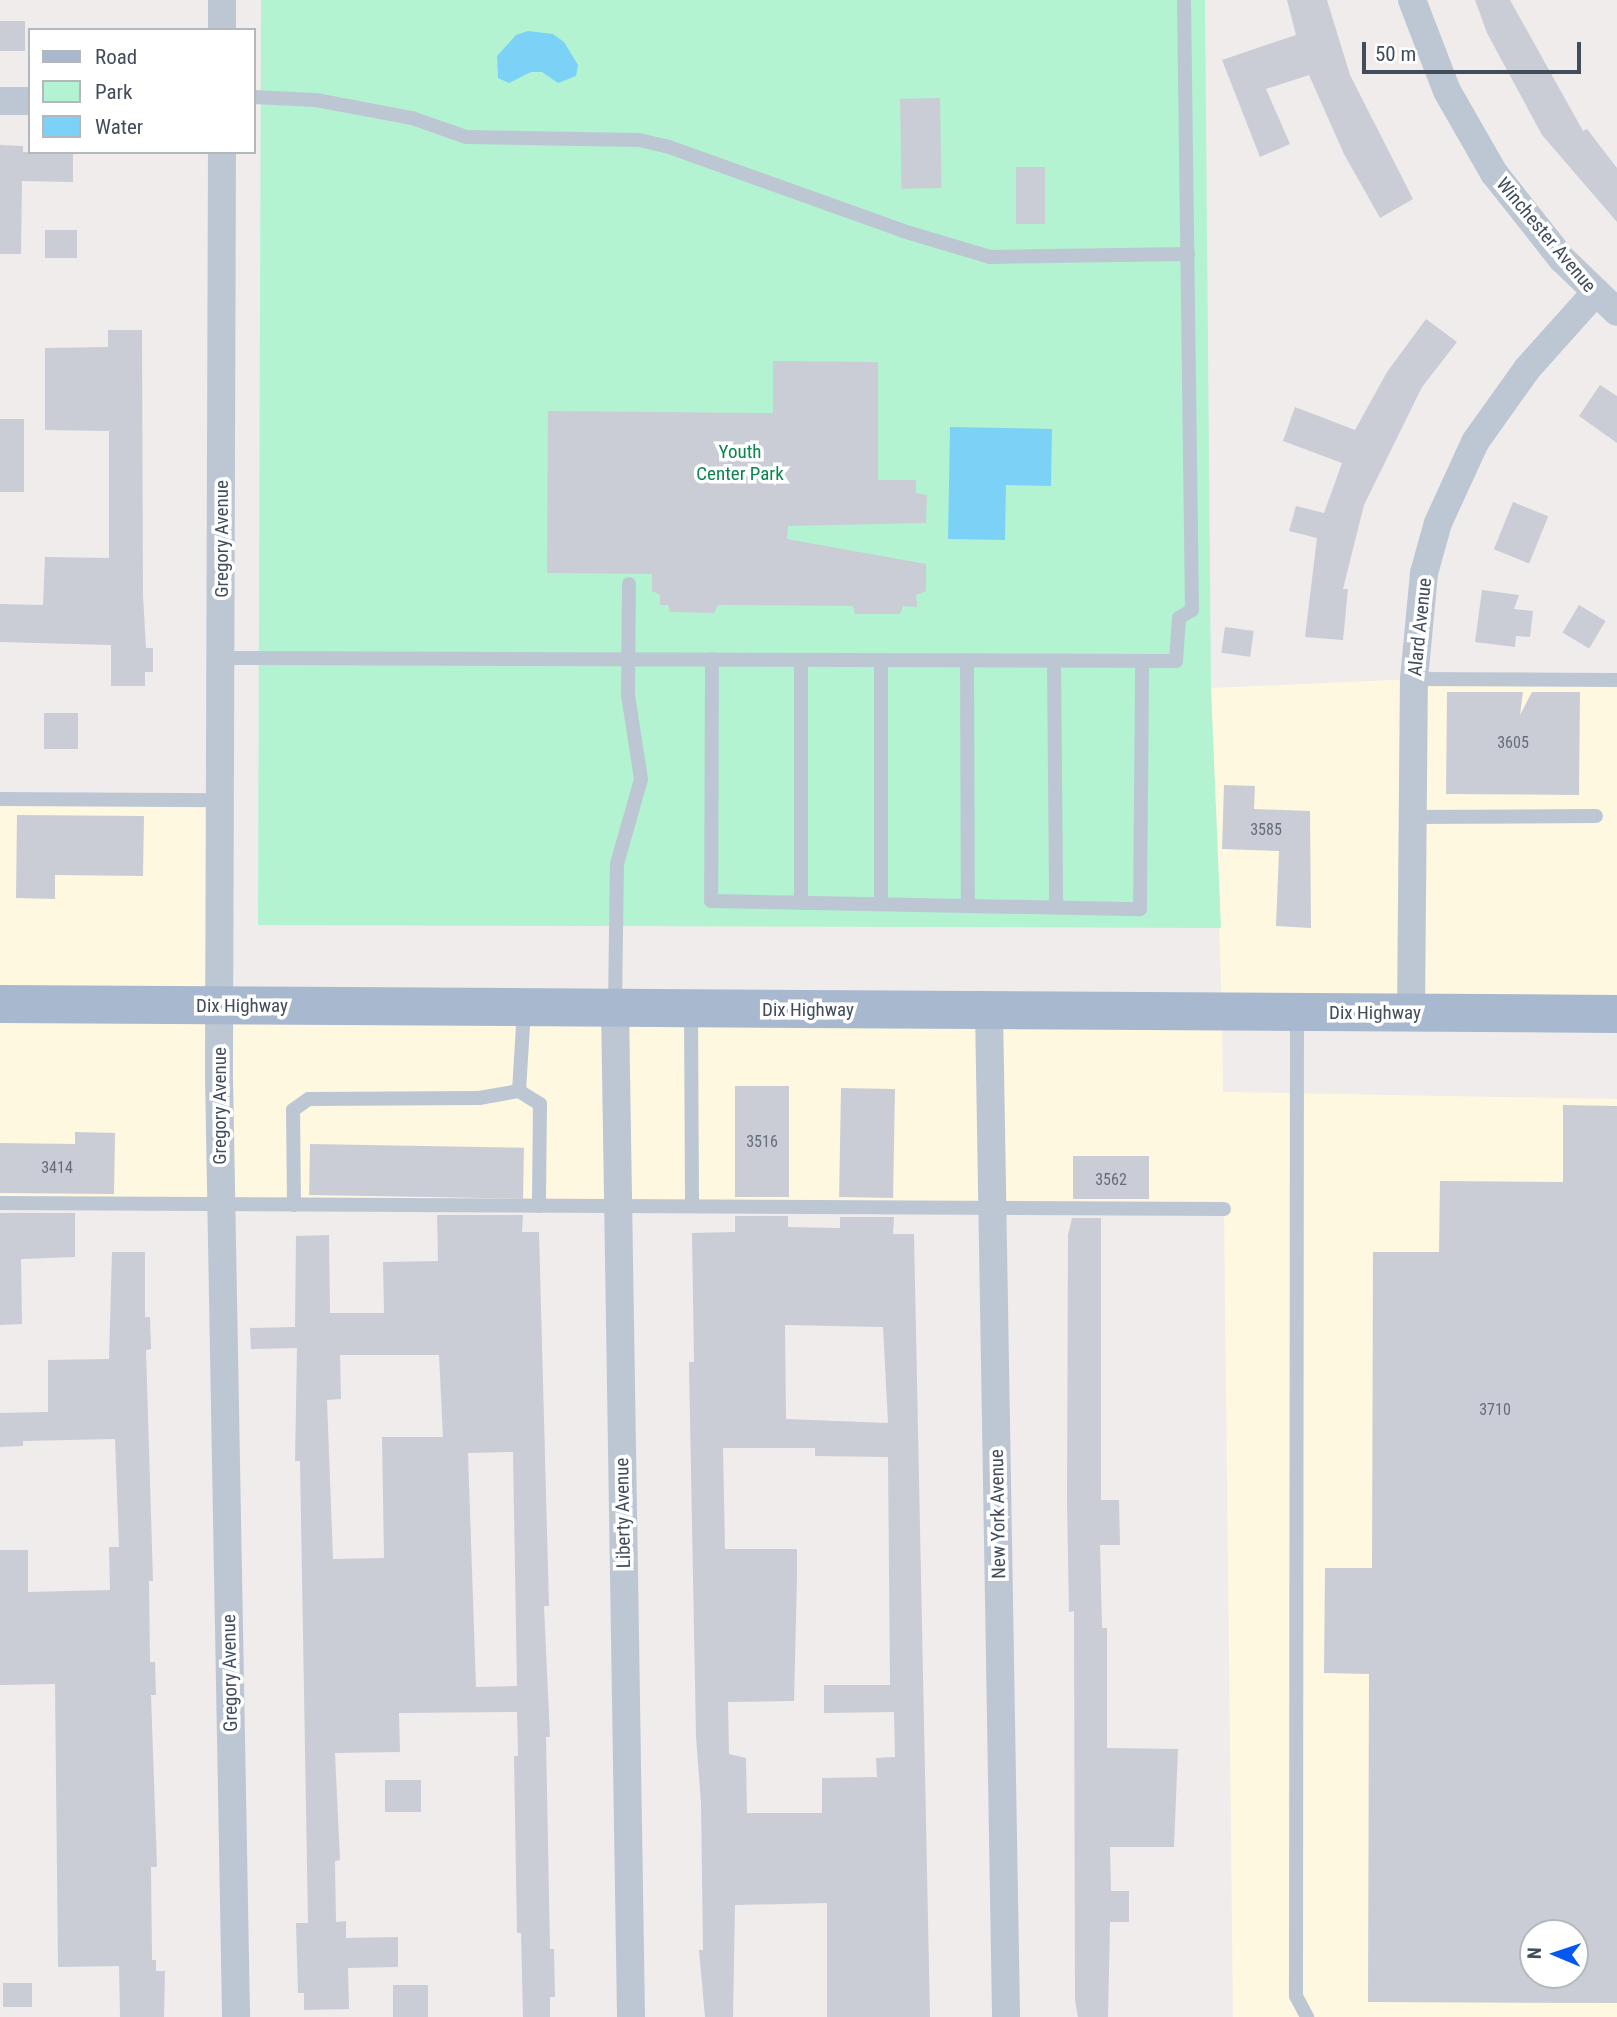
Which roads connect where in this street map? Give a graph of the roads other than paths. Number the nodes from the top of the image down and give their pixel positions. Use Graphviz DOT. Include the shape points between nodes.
graph roads {
  1 [pos="222,0"];
  2 [pos="1184,0"];
  3 [pos="1412,0"];
  4 [pos="222,28"];
  5 [pos="256,97"];
  6 [pos="0,101"];
  7 [pos="28,102"];
  8 [pos="222,154"];
  9 [pos="1188,254"];
  10 [pos="1595,293"];
  11 [pos="1617,312"];
  12 [pos="629,584"];
  13 [pos="222,658"];
  14 [pos="628,659"];
  15 [pos="712,659"];
  16 [pos="801,660"];
  17 [pos="881,660"];
  18 [pos="967,660"];
  19 [pos="1054,660"];
  20 [pos="1142,661"];
  21 [pos="1414,678"];
  22 [pos="1617,680"];
  23 [pos="0,799"];
  24 [pos="222,800"];
  25 [pos="1596,816"];
  26 [pos="1413,817"];
  27 [pos="801,903"];
  28 [pos="881,904"];
  29 [pos="968,906"];
  30 [pos="1056,907"];
  31 [pos="0,1004"];
  32 [pos="221,1006"];
  33 [pos="524,1008"];
  34 [pos="615,1009"];
  35 [pos="691,1009"];
  36 [pos="989,1010"];
  37 [pos="1297,1012"];
  38 [pos="1411,1013"];
  39 [pos="1617,1014"];
  40 [pos="519,1091"];
  41 [pos="0,1203"];
  42 [pos="221,1204"];
  43 [pos="294,1205"];
  44 [pos="539,1206"];
  45 [pos="618,1206"];
  46 [pos="692,1206"];
  47 [pos="993,1208"];
  48 [pos="1224,1209"];
  49 [pos="236,2017"];
  50 [pos="631,2017"];
  51 [pos="1006,2017"];
  52 [pos="1307,2017"];
  1 -- 4 [label="street"];
  2 -- 9 [label="lane"];
  3 -- 10 [label="street, Winchester Avenue" via="1447,91 1494,173 1529,221"];
  5 -- 9 [label="lane" via="316,100 412,118 466,137 659,144 903,231 990,257"];
  6 -- 7 [label="street"];
  8 -- 13 [label="street, Gregory Avenue"];
  9 -- 20 [label="lane" via="1192,610 1179,618 1176,661"];
  10 -- 11 [label="street, Winchester Avenue"];
  10 -- 21 [label="street, Alard Avenue" via="1502,399 1457,476 1424,573"];
  12 -- 14 [label="lane"];
  13 -- 14 [label="lane"];
  13 -- 24 [label="street, Gregory Avenue"];
  14 -- 15 [label="lane"];
  14 -- 34 [label="lane" via="628,695 641,779 617,864"];
  15 -- 16 [label="lane"];
  15 -- 27 [label="lane" via="711,901"];
  16 -- 17 [label="lane"];
  16 -- 27 [label="lane"];
  17 -- 18 [label="lane"];
  17 -- 28 [label="lane"];
  18 -- 19 [label="lane"];
  18 -- 29 [label="lane"];
  19 -- 20 [label="lane"];
  19 -- 30 [label="lane"];
  20 -- 30 [label="lane" via="1140,909"];
  21 -- 22 [label="lane"];
  21 -- 26 [label="street, Alard Avenue"];
  23 -- 24 [label="lane"];
  24 -- 32 [label="street, Gregory Avenue"];
  25 -- 26 [label="lane"];
  26 -- 38 [label="street, Alard Avenue"];
  27 -- 28 [label="lane"];
  28 -- 29 [label="lane"];
  29 -- 30 [label="lane"];
  31 -- 32 [label="main road, Dix Highway"];
  32 -- 33 [label="main road, Dix Highway"];
  32 -- 42 [label="street, Gregory Avenue"];
  33 -- 34 [label="main road, Dix Highway"];
  33 -- 40 [label="lane"];
  34 -- 35 [label="main road, Dix Highway"];
  34 -- 45 [label="street, Liberty Avenue"];
  35 -- 36 [label="main road, Dix Highway"];
  35 -- 46 [label="lane"];
  36 -- 37 [label="main road, Dix Highway"];
  36 -- 47 [label="street, New York Avenue"];
  37 -- 38 [label="main road, Dix Highway"];
  37 -- 52 [label="lane" via="1296,1996"];
  38 -- 39 [label="main road, Dix Highway"];
  40 -- 43 [label="lane" via="479,1098 309,1098 293,1110"];
  40 -- 44 [label="lane" via="540,1104"];
  41 -- 42 [label="lane"];
  42 -- 43 [label="lane"];
  42 -- 49 [label="street, Gregory Avenue"];
  43 -- 44 [label="lane"];
  44 -- 45 [label="lane"];
  45 -- 46 [label="lane"];
  45 -- 50 [label="street, Liberty Avenue"];
  46 -- 47 [label="lane"];
  47 -- 48 [label="lane"];
  47 -- 51 [label="street, New York Avenue"];
}
